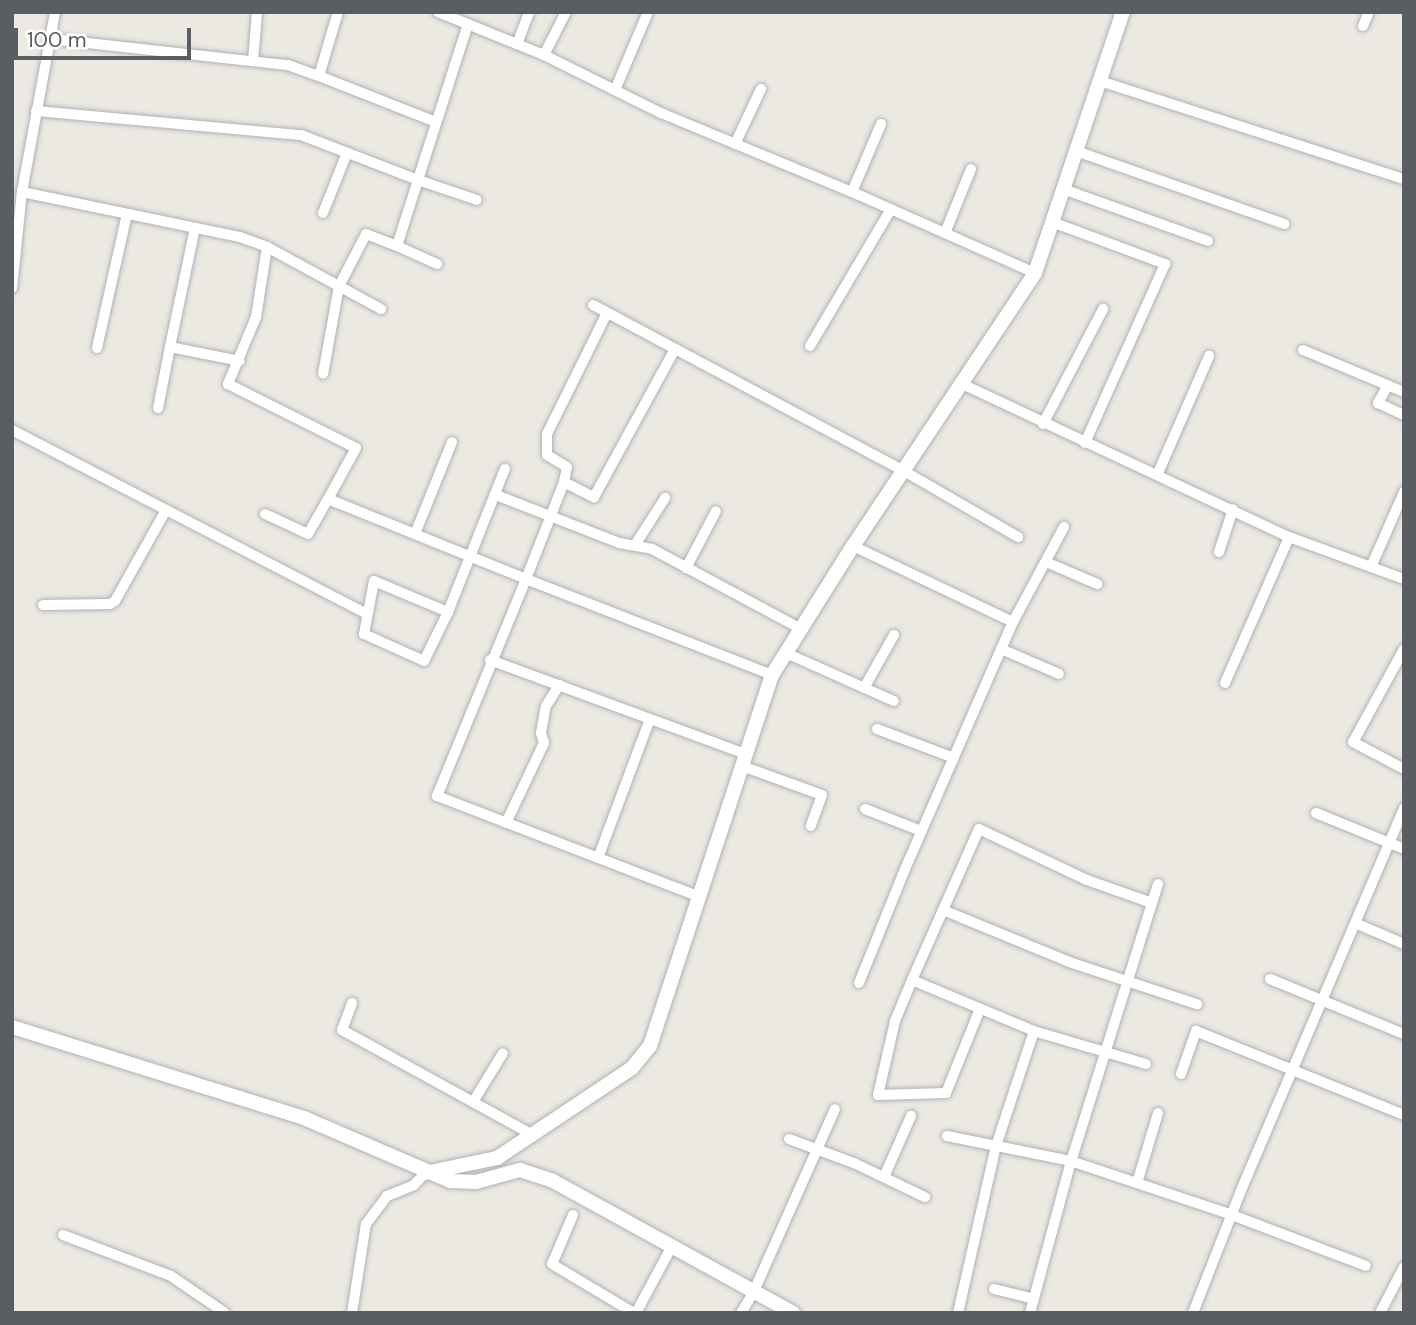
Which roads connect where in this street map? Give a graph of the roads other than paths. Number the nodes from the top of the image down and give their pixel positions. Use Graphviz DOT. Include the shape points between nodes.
graph roads {
  1 [pos="55,12"];
  2 [pos="257,12"];
  3 [pos="338,12"];
  4 [pos="438,12"];
  5 [pos="528,12"];
  6 [pos="566,12"];
  7 [pos="648,12"];
  8 [pos="1123,12"];
  9 [pos="1369,12"];
  10 [pos="468,24"];
  11 [pos="1363,26"];
  12 [pos="51,39"];
  13 [pos="517,44"];
  14 [pos="544,55"];
  15 [pos="253,61"];
  16 [pos="319,76"];
  17 [pos="1100,81"];
  18 [pos="761,89"];
  19 [pos="615,90"];
  20 [pos="36,111"];
  21 [pos="436,122"];
  22 [pos="881,124"];
  23 [pos="735,144"];
  24 [pos="1076,151"];
  25 [pos="347,153"];
  26 [pos="971,169"];
  27 [pos="1404,179"];
  28 [pos="418,180"];
  29 [pos="1063,189"];
  30 [pos="22,192"];
  31 [pos="852,192"];
  32 [pos="477,200"];
  33 [pos="891,209"];
  34 [pos="323,213"];
  35 [pos="127,214"];
  36 [pos="1052,222"];
  37 [pos="1285,224"];
  38 [pos="195,228"];
  39 [pos="945,233"];
  40 [pos="1208,241"];
  41 [pos="397,246"];
  42 [pos="267,247"];
  43 [pos="436,264"];
  44 [pos="1035,273"];
  45 [pos="339,286"];
  46 [pos="12,288"];
  47 [pos="593,305"];
  48 [pos="381,309"];
  49 [pos="1103,309"];
  50 [pos="607,313"];
  51 [pos="810,346"];
  52 [pos="97,348"];
  53 [pos="170,348"];
  54 [pos="676,349"];
  55 [pos="1303,350"];
  56 [pos="1209,356"];
  57 [pos="240,361"];
  58 [pos="323,374"];
  59 [pos="960,383"];
  60 [pos="1388,385"];
  61 [pos="1404,392"];
  62 [pos="158,408"];
  63 [pos="1404,415"];
  64 [pos="1043,424"];
  65 [pos="12,430"];
  66 [pos="452,442"];
  67 [pos="1085,443"];
  68 [pos="505,469"];
  69 [pos="904,471"];
  70 [pos="1158,473"];
  71 [pos="564,482"];
  72 [pos="1404,492"];
  73 [pos="496,495"];
  74 [pos="665,498"];
  75 [pos="328,499"];
  76 [pos="1233,509"];
  77 [pos="166,510"];
  78 [pos="716,511"];
  79 [pos="265,513"];
  80 [pos="549,517"];
  81 [pos="1064,527"];
  82 [pos="415,534"];
  83 [pos="1018,537"];
  84 [pos="1289,537"];
  85 [pos="635,545"];
  86 [pos="853,545"];
  87 [pos="1219,552"];
  88 [pos="470,557"];
  89 [pos="1046,562"];
  90 [pos="1371,567"];
  91 [pos="686,568"];
  92 [pos="526,579"];
  93 [pos="1404,579"];
  94 [pos="1097,584"];
  95 [pos="43,605"];
  96 [pos="448,612"];
  97 [pos="365,613"];
  98 [pos="1013,622"];
  99 [pos="801,629"];
  100 [pos="894,635"];
  101 [pos="1001,649"];
  102 [pos="1404,649"];
  103 [pos="786,653"];
  104 [pos="490,660"];
  105 [pos="1059,674"];
  106 [pos="772,676"];
  107 [pos="1225,683"];
  108 [pos="559,685"];
  109 [pos="864,688"];
  110 [pos="894,701"];
  111 [pos="650,719"];
  112 [pos="877,729"];
  113 [pos="954,758"];
  114 [pos="743,760"];
  115 [pos="1404,769"];
  116 [pos="1404,808"];
  117 [pos="864,809"];
  118 [pos="1316,813"];
  119 [pos="506,822"];
  120 [pos="811,826"];
  121 [pos="921,831"];
  122 [pos="1389,843"];
  123 [pos="1404,849"];
  124 [pos="598,858"];
  125 [pos="1158,884"];
  126 [pos="699,897"];
  127 [pos="1152,903"];
  128 [pos="943,910"];
  129 [pos="1355,922"];
  130 [pos="1404,944"];
  131 [pos="1270,979"];
  132 [pos="912,980"];
  133 [pos="1126,982"];
  134 [pos="859,983"];
  135 [pos="1322,1001"];
  136 [pos="352,1003"];
  137 [pos="1197,1004"];
  138 [pos="980,1009"];
  139 [pos="12,1027"];
  140 [pos="1034,1031"];
  141 [pos="1404,1034"];
  142 [pos="503,1053"];
  143 [pos="1104,1053"];
  144 [pos="1146,1064"];
  145 [pos="1292,1072"];
  146 [pos="1181,1074"];
  147 [pos="473,1102"];
  148 [pos="835,1109"];
  149 [pos="1158,1113"];
  150 [pos="1404,1115"];
  151 [pos="911,1116"];
  152 [pos="533,1135"];
  153 [pos="947,1136"];
  154 [pos="789,1139"];
  155 [pos="996,1146"];
  156 [pos="817,1150"];
  157 [pos="1071,1161"];
  158 [pos="425,1173"];
  159 [pos="884,1177"];
  160 [pos="1137,1184"];
  161 [pos="925,1197"];
  162 [pos="573,1215"];
  163 [pos="1232,1215"];
  164 [pos="63,1235"];
  165 [pos="672,1246"];
  166 [pos="1366,1266"];
  167 [pos="1404,1267"];
  168 [pos="994,1289"];
  169 [pos="754,1291"];
  170 [pos="1034,1298"];
  171 [pos="225,1313"];
  172 [pos="352,1313"];
  173 [pos="635,1313"];
  174 [pos="741,1313"];
  175 [pos="793,1313"];
  176 [pos="958,1313"];
  177 [pos="1030,1313"];
  178 [pos="1193,1313"];
  179 [pos="1380,1313"];
  1 -- 12 [label="street"];
  2 -- 15 [label="street"];
  3 -- 16 [label="street"];
  4 -- 10 [label="street"];
  5 -- 13 [label="street"];
  6 -- 14 [label="street"];
  7 -- 19 [label="street"];
  8 -- 17 [label="street"];
  9 -- 11 [label="street"];
  10 -- 13 [label="street"];
  10 -- 21 [label="street"];
  12 -- 15 [label="street"];
  12 -- 20 [label="street"];
  13 -- 14 [label="street"];
  14 -- 19 [label="street"];
  15 -- 16 [label="street" via="288,65"];
  16 -- 21 [label="street"];
  17 -- 24 [label="street"];
  17 -- 27 [label="street"];
  18 -- 23 [label="street"];
  19 -- 23 [label="street"];
  20 -- 25 [label="street" via="301,135"];
  20 -- 30 [label="street"];
  21 -- 28 [label="street"];
  22 -- 31 [label="street"];
  23 -- 31 [label="street"];
  24 -- 29 [label="street"];
  24 -- 37 [label="street"];
  25 -- 28 [label="street"];
  25 -- 34 [label="street"];
  26 -- 39 [label="street"];
  28 -- 32 [label="street"];
  28 -- 41 [label="street"];
  29 -- 36 [label="street"];
  29 -- 40 [label="street"];
  30 -- 35 [label="street"];
  30 -- 46 [label="street"];
  31 -- 33 [label="street"];
  33 -- 39 [label="street"];
  33 -- 51 [label="street"];
  35 -- 38 [label="street"];
  35 -- 52 [label="street"];
  36 -- 44 [label="street"];
  36 -- 67 [label="street" via="1165,264"];
  38 -- 42 [label="street"];
  38 -- 53 [label="street"];
  39 -- 44 [label="street"];
  41 -- 43 [label="street"];
  41 -- 45 [label="street" via="366,234"];
  42 -- 45 [label="street"];
  42 -- 57 [label="street" via="256,317"];
  44 -- 59 [label="street"];
  45 -- 48 [label="street"];
  45 -- 58 [label="street"];
  47 -- 50 [label="street"];
  49 -- 64 [label="street"];
  50 -- 54 [label="street"];
  50 -- 71 [label="street" via="547,434 547,455 567,467"];
  53 -- 57 [label="street"];
  53 -- 62 [label="street"];
  54 -- 69 [label="street"];
  54 -- 71 [label="street" via="594,497"];
  55 -- 60 [label="street"];
  56 -- 70 [label="street"];
  57 -- 75 [label="street" via="228,384 356,448"];
  59 -- 64 [label="street"];
  59 -- 69 [label="street"];
  60 -- 61 [label="street"];
  60 -- 63 [label="street" via="1378,403"];
  64 -- 67 [label="street"];
  65 -- 77 [label="street"];
  66 -- 82 [label="street"];
  67 -- 70 [label="street"];
  68 -- 73 [label="street"];
  69 -- 83 [label="street"];
  69 -- 86 [label="street"];
  70 -- 76 [label="street"];
  71 -- 80 [label="street"];
  72 -- 90 [label="street"];
  73 -- 80 [label="street"];
  73 -- 88 [label="street"];
  74 -- 85 [label="street"];
  75 -- 79 [label="street" via="308,534"];
  75 -- 82 [label="street"];
  76 -- 84 [label="street"];
  76 -- 87 [label="street"];
  77 -- 95 [label="street" via="115,601"];
  77 -- 97 [label="street"];
  78 -- 91 [label="street"];
  80 -- 85 [label="street"];
  80 -- 92 [label="street"];
  81 -- 89 [label="street"];
  82 -- 88 [label="street"];
  84 -- 90 [label="street"];
  84 -- 107 [label="street"];
  85 -- 91 [label="street"];
  86 -- 98 [label="street"];
  86 -- 99 [label="street"];
  88 -- 92 [label="street"];
  88 -- 96 [label="street"];
  89 -- 94 [label="street"];
  89 -- 98 [label="street"];
  90 -- 93 [label="street"];
  91 -- 99 [label="street"];
  92 -- 104 [label="street"];
  92 -- 106 [label="street"];
  96 -- 97 [label="street" via="374,581"];
  96 -- 97 [label="street" via="424,661 364,634"];
  98 -- 101 [label="street"];
  99 -- 103 [label="street"];
  100 -- 109 [label="street"];
  101 -- 105 [label="street"];
  101 -- 113 [label="street"];
  102 -- 115 [label="street" via="1353,742"];
  103 -- 106 [label="street"];
  103 -- 109 [label="street"];
  104 -- 108 [label="street"];
  104 -- 119 [label="street" via="437,796"];
  106 -- 114 [label="street"];
  108 -- 111 [label="street"];
  108 -- 119 [label="street" via="546,706 541,733 544,743"];
  109 -- 110 [label="street"];
  111 -- 114 [label="street"];
  111 -- 124 [label="street"];
  112 -- 113 [label="street"];
  113 -- 121 [label="street"];
  114 -- 120 [label="street" via="822,795"];
  114 -- 126 [label="street"];
  116 -- 122 [label="street"];
  117 -- 121 [label="street"];
  118 -- 122 [label="street"];
  119 -- 124 [label="street"];
  121 -- 134 [label="street"];
  122 -- 123 [label="street"];
  122 -- 129 [label="street"];
  124 -- 126 [label="street"];
  125 -- 127 [label="street"];
  126 -- 152 [label="street" via="650,1046 632,1068"];
  127 -- 128 [label="street" via="1087,880 979,829"];
  127 -- 133 [label="street"];
  128 -- 132 [label="street"];
  128 -- 133 [label="street"];
  129 -- 130 [label="street"];
  129 -- 135 [label="street"];
  131 -- 135 [label="street"];
  132 -- 138 [label="street"];
  132 -- 138 [label="street" via="895,1021 878,1094 946,1093"];
  133 -- 137 [label="street"];
  133 -- 143 [label="street"];
  135 -- 141 [label="street"];
  135 -- 145 [label="street"];
  136 -- 147 [label="street" via="342,1030"];
  138 -- 140 [label="street"];
  139 -- 158 [label="street" via="304,1118"];
  140 -- 143 [label="street"];
  140 -- 155 [label="street"];
  142 -- 147 [label="street"];
  143 -- 144 [label="street"];
  143 -- 157 [label="street"];
  145 -- 146 [label="street" via="1196,1031"];
  145 -- 150 [label="street"];
  145 -- 163 [label="street"];
  147 -- 152 [label="street"];
  148 -- 156 [label="street"];
  149 -- 160 [label="street"];
  151 -- 159 [label="street"];
  152 -- 158 [label="street" via="497,1158"];
  153 -- 155 [label="street"];
  154 -- 156 [label="street"];
  155 -- 157 [label="street"];
  155 -- 176 [label="street"];
  156 -- 159 [label="street"];
  156 -- 169 [label="street"];
  157 -- 160 [label="street"];
  157 -- 170 [label="street"];
  158 -- 165 [label="street" via="450,1181 476,1182 520,1170 553,1181"];
  158 -- 172 [label="street" via="414,1185 387,1196 366,1224"];
  159 -- 161 [label="street"];
  160 -- 163 [label="street"];
  162 -- 173 [label="street" via="552,1264"];
  163 -- 166 [label="street"];
  163 -- 178 [label="street"];
  164 -- 171 [label="street" via="172,1276"];
  165 -- 169 [label="street"];
  165 -- 173 [label="street"];
  167 -- 179 [label="street"];
  168 -- 170 [label="street"];
  169 -- 174 [label="street"];
  169 -- 175 [label="street"];
  170 -- 177 [label="street"];
}
